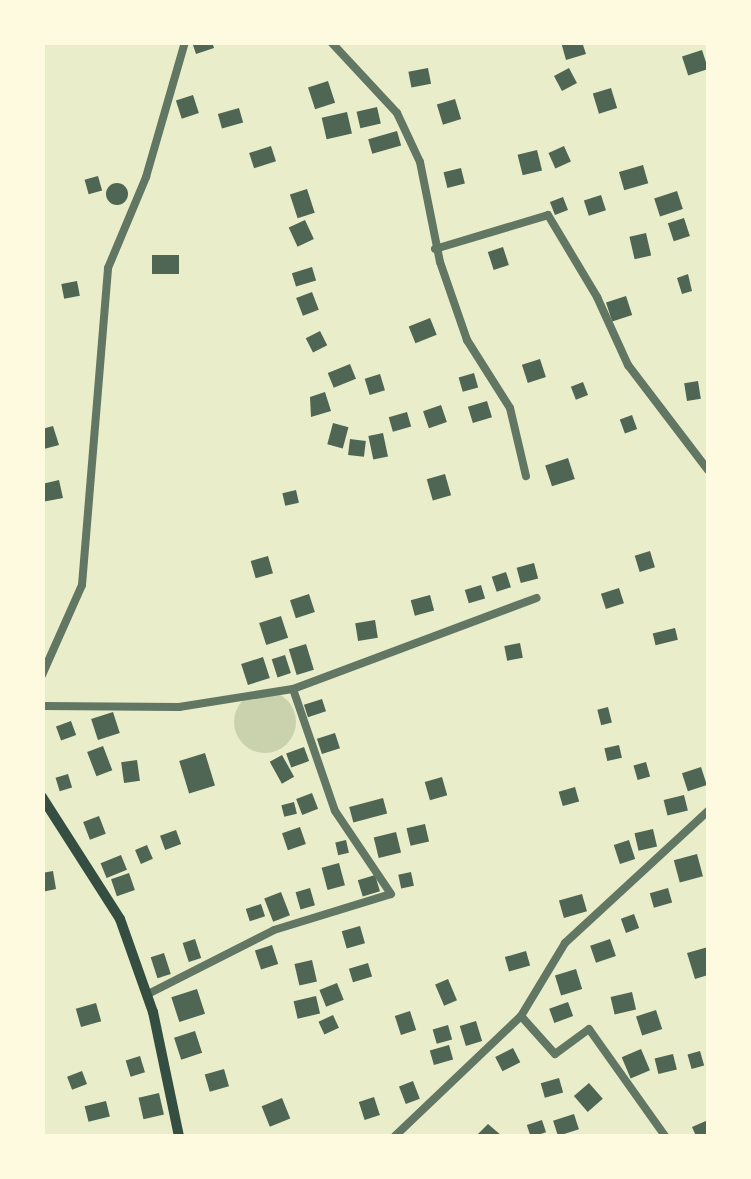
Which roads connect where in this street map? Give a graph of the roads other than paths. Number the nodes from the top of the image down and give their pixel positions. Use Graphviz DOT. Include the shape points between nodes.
graph roads {
  1 [pos="185,42"];
  2 [pos="330,42"];
  3 [pos="436,248"];
  4 [pos="708,470"];
  5 [pos="526,476"];
  6 [pos="537,598"];
  7 [pos="42,675"];
  8 [pos="293,689"];
  9 [pos="42,706"];
  10 [pos="42,797"];
  11 [pos="708,811"];
  12 [pos="148,994"];
  13 [pos="521,1016"];
  14 [pos="179,1136"];
  15 [pos="395,1136"];
  16 [pos="665,1136"];
  1 -- 7 [label="street" via="146,177 108,268 82,585"];
  2 -- 3 [label="street" via="398,113 420,162"];
  3 -- 4 [label="street" via="548,215 598,297 628,365"];
  3 -- 5 [label="street" via="467,340 510,408"];
  6 -- 8 [label="street"];
  8 -- 9 [label="street" via="179,708"];
  8 -- 12 [label="street" via="335,811 391,894 274,930"];
  10 -- 12 [label="main road" via="110,897"];
  11 -- 13 [label="street" via="565,943"];
  12 -- 14 [label="main road"];
  13 -- 15 [label="street"];
  13 -- 16 [label="street" via="555,1054 589,1029"];
}
